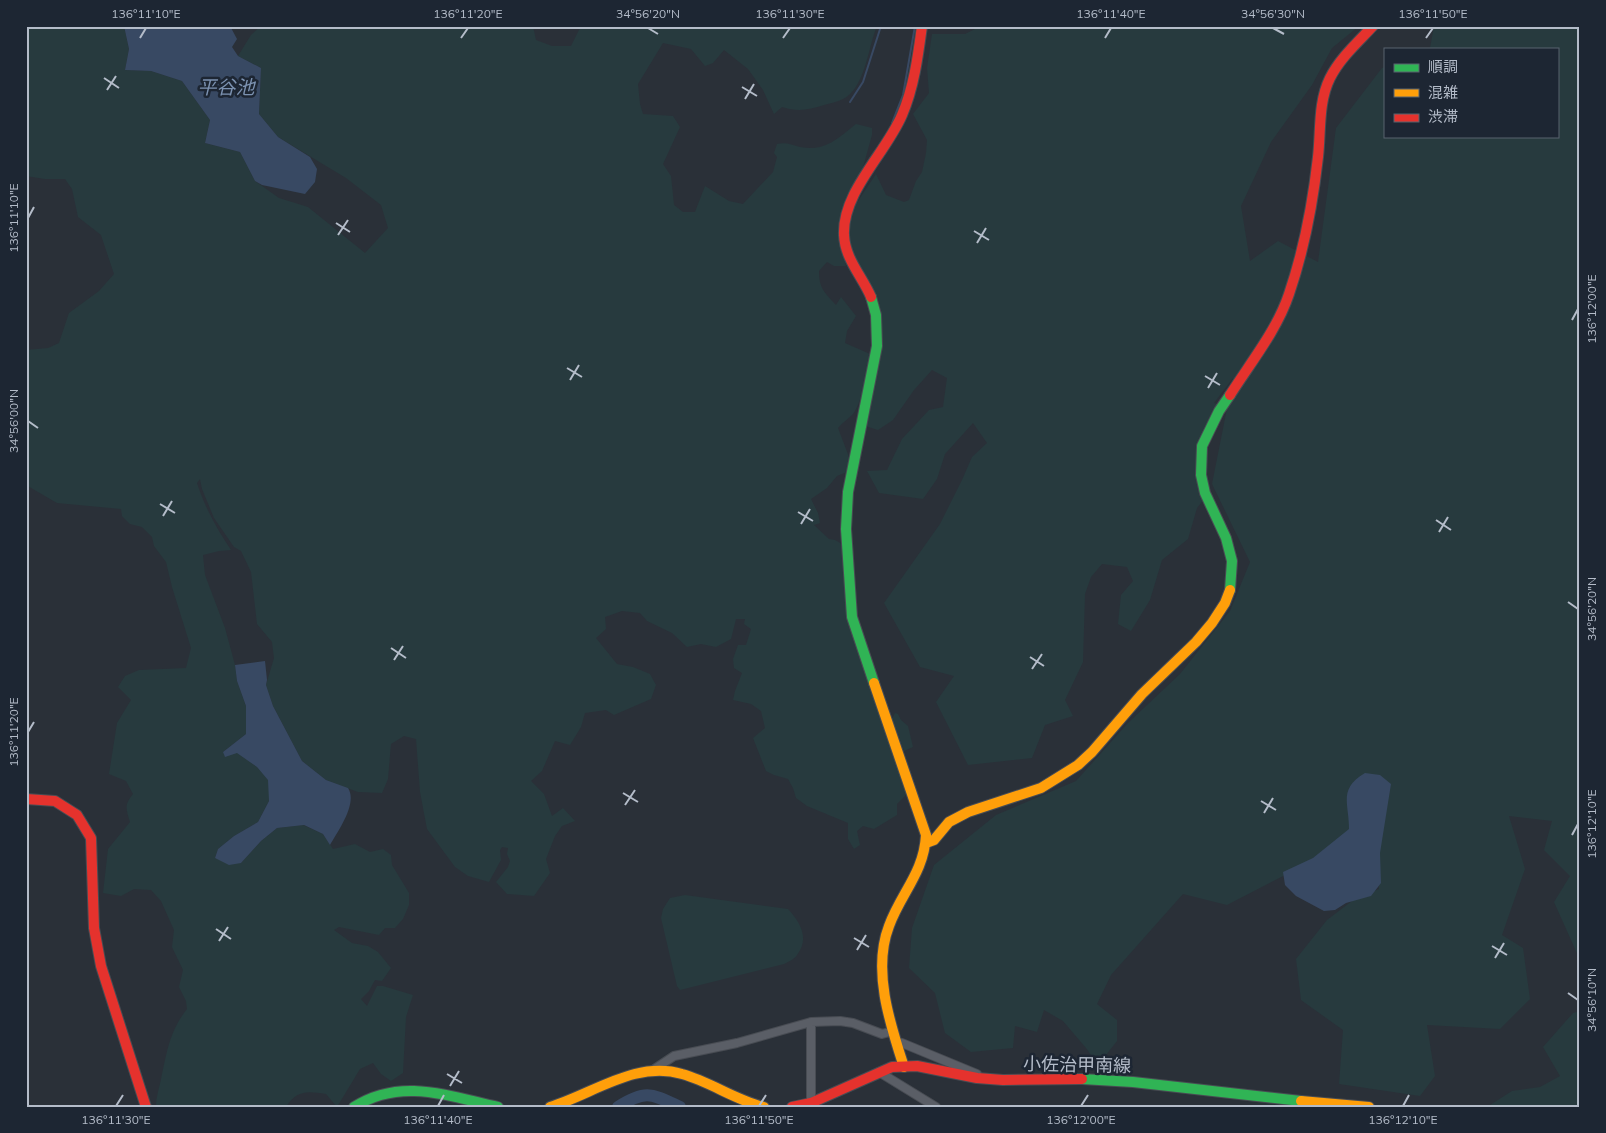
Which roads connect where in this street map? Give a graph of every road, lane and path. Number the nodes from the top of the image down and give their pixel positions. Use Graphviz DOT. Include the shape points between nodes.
graph roads {
  1 [pos="922,26"];
  2 [pos="1373,26"];
  3 [pos="26,798"];
  4 [pos="926,843"];
  5 [pos="811,1022"];
  6 [pos="892,1031"];
  7 [pos="896,1042"];
  8 [pos="904,1067"];
  9 [pos="653,1070"];
  10 [pos="879,1072"];
  11 [pos="977,1078"];
  12 [pos="1262,1102"];
  13 [pos="811,1105"];
  14 [pos="146,1107"];
  15 [pos="354,1107"];
  16 [pos="498,1107"];
  17 [pos="550,1107"];
  18 [pos="764,1107"];
  19 [pos="792,1107"];
  20 [pos="936,1107"];
  21 [pos="1369,1107"];
  1 -- 4 [label="street" via="906,107 851,203 844,234 851,264 868,292 877,318 876,346 848,492 846,530 852,617 918,809"];
  2 -- 4 [label="street" via="1342,59 1323,97 1305,236 1277,322 1220,411 1202,446 1205,494 1226,538 1232,561 1231,587 1225,603 1196,642 1142,694 1078,765 1041,788 968,812 949,822 934,840"];
  3 -- 14 [label="street" via="55,801 77,815 91,838 94,928 101,966"];
  4 -- 6 [label="street" via="922,863 889,925 882,950"];
  5 -- 6 [label="street" via="840,1021 882,1034"];
  5 -- 9 [label="street" via="737,1043 674,1056"];
  5 -- 13 [label="street"];
  6 -- 7 [label="street"];
  7 -- 8 [label="street"];
  7 -- 11 [label="street" via="977,1074"];
  8 -- 10 [label="street, 小佐治甲南線"];
  8 -- 11 [label="street, 小佐治甲南線" via="917,1066"];
  9 -- 17 [label="street" via="620,1079"];
  9 -- 18 [label="street" via="671,1071"];
  10 -- 13 [label="street, 小佐治甲南線"];
  10 -- 20 [label="street"];
  11 -- 12 [label="street, 小佐治甲南線" via="1124,1082"];
  12 -- 21 [label="street, 小佐治甲南線"];
  13 -- 19 [label="street, 小佐治甲南線"];
  15 -- 16 [label="street" via="365,1100 395,1091 419,1092"];
}
